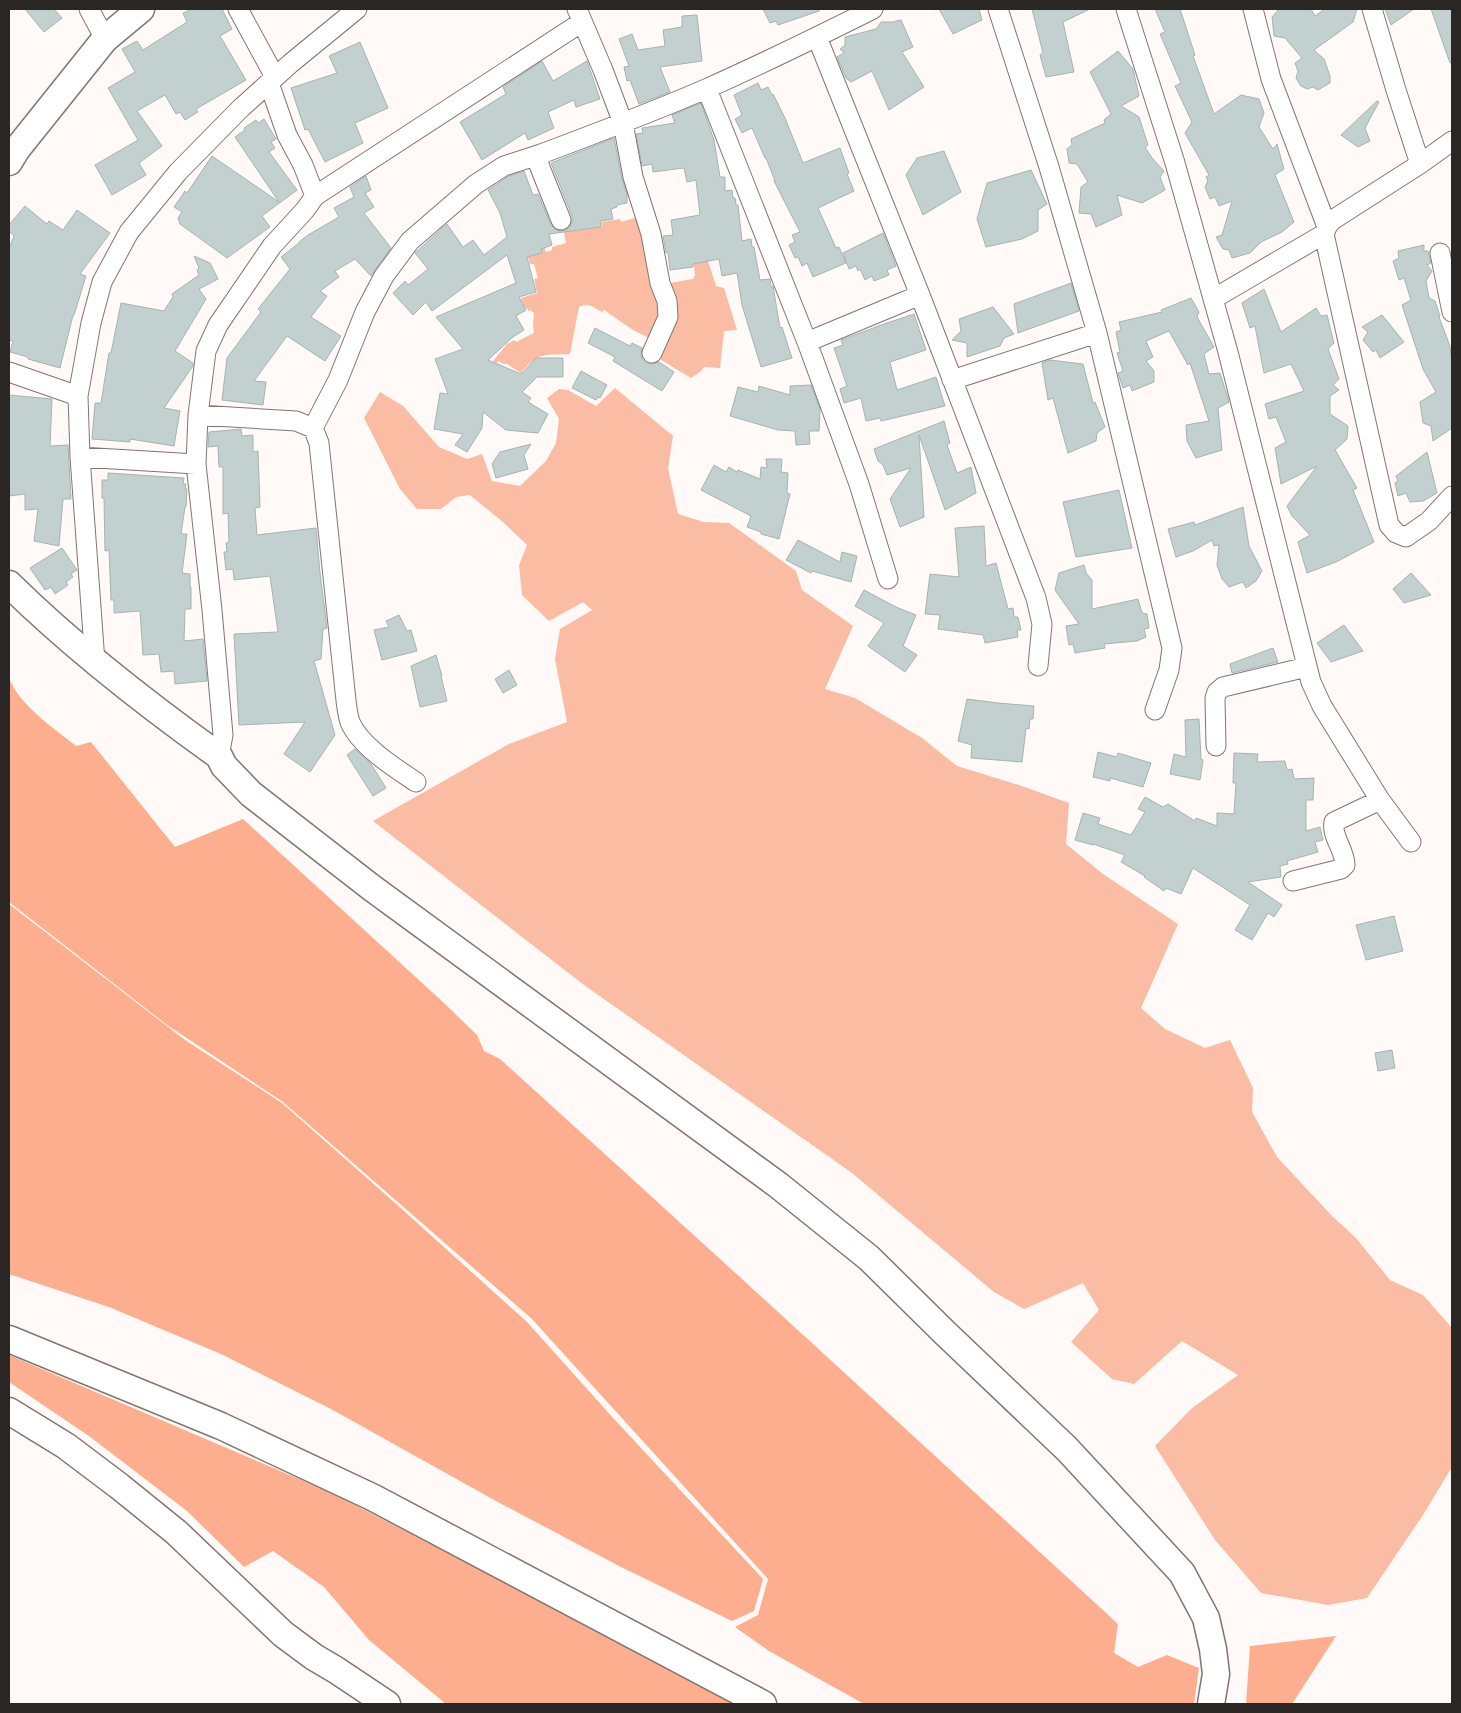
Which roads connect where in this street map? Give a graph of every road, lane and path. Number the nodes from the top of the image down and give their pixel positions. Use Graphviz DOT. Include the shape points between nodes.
graph roads {
  1 [pos="88,9"];
  2 [pos="141,9"];
  3 [pos="238,9"];
  4 [pos="357,9"];
  5 [pos="873,9"];
  6 [pos="998,9"];
  7 [pos="1126,9"];
  8 [pos="1253,9"];
  9 [pos="1372,9"];
  10 [pos="580,15"];
  11 [pos="817,37"];
  12 [pos="106,39"];
  13 [pos="272,80"];
  14 [pos="707,88"];
  15 [pos="623,123"];
  16 [pos="1452,141"];
  17 [pos="11,149"];
  18 [pos="541,154"];
  19 [pos="1420,164"];
  20 [pos="315,196"];
  21 [pos="561,220"];
  22 [pos="1326,230"];
  23 [pos="1440,253"];
  24 [pos="920,294"];
  25 [pos="1213,299"];
  26 [pos="1452,312"];
  27 [pos="1097,333"];
  28 [pos="807,342"];
  29 [pos="652,354"];
  30 [pos="9,372"];
  31 [pos="952,380"];
  32 [pos="78,396"];
  33 [pos="198,415"];
  34 [pos="313,428"];
  35 [pos="80,457"];
  36 [pos="196,464"];
  37 [pos="1452,496"];
  38 [pos="888,579"];
  39 [pos="9,584"];
  40 [pos="95,662"];
  41 [pos="1038,666"];
  42 [pos="1307,667"];
  43 [pos="1155,710"];
  44 [pos="1216,746"];
  45 [pos="219,756"];
  46 [pos="416,782"];
  47 [pos="1380,800"];
  48 [pos="1411,842"];
  49 [pos="1292,881"];
  50 [pos="9,1339"];
  51 [pos="9,1411"];
  52 [pos="387,1704"];
  53 [pos="763,1704"];
  54 [pos="1211,1704"];
  1 -- 12 [label="street"];
  2 -- 12 [label="main road"];
  3 -- 13 [label="street"];
  4 -- 13 [label="street"];
  5 -- 11 [label="street"];
  6 -- 27 [label="street" via="1049,167"];
  7 -- 25 [label="street" via="1175,163"];
  8 -- 22 [label="street" via="1271,79"];
  9 -- 19 [label="street"];
  10 -- 15 [label="street"];
  10 -- 20 [label="street"];
  11 -- 14 [label="street"];
  11 -- 24 [label="street"];
  12 -- 17 [label="main road"];
  13 -- 20 [label="street" via="287,135"];
  13 -- 32 [label="street" via="178,172 129,232 102,282"];
  14 -- 15 [label="street"];
  14 -- 28 [label="street"];
  15 -- 18 [label="street"];
  15 -- 29 [label="street" via="633,177 667,301 668,317"];
  16 -- 19 [label="street"];
  18 -- 21 [label="street" via="539,165"];
  18 -- 34 [label="street" via="504,166 476,184 410,241 384,276 365,312 338,380"];
  19 -- 22 [label="street" via="1331,220"];
  20 -- 33 [label="street" via="272,246 218,325 206,351"];
  22 -- 25 [label="street"];
  22 -- 37 [label="street" via="1389,525 1406,537 1430,521"];
  23 -- 26 [label="street"];
  24 -- 28 [label="street"];
  24 -- 31 [label="street"];
  25 -- 42 [label="street"];
  27 -- 31 [label="street"];
  27 -- 43 [label="street" via="1172,648 1169,670"];
  28 -- 38 [label="street" via="859,484"];
  30 -- 32 [label="street"];
  31 -- 41 [label="street" via="1036,598 1042,624"];
  32 -- 35 [label="street"];
  33 -- 34 [label="street" via="296,421"];
  33 -- 36 [label="street"];
  34 -- 46 [label="street" via="319,443 351,723 364,743"];
  35 -- 36 [label="street"];
  35 -- 40 [label="street"];
  36 -- 45 [label="street" via="223,735"];
  39 -- 40 [label="main road"];
  40 -- 45 [label="main road"];
  42 -- 44 [label="street" via="1223,687 1217,692"];
  42 -- 47 [label="street" via="1322,706"];
  45 -- 54 [label="main road" via="224,766 251,794 372,888 778,1185 869,1258 1067,1449 1182,1573 1206,1618 1213,1649 1216,1674"];
  47 -- 48 [label="street"];
  47 -- 49 [label="street" via="1334,822 1333,828 1345,858 1341,869"];
  50 -- 53 [label="main road" via="221,1426 372,1497"];
  51 -- 52 [label="main road" via="66,1446 126,1491 176,1532 283,1634"];
}
